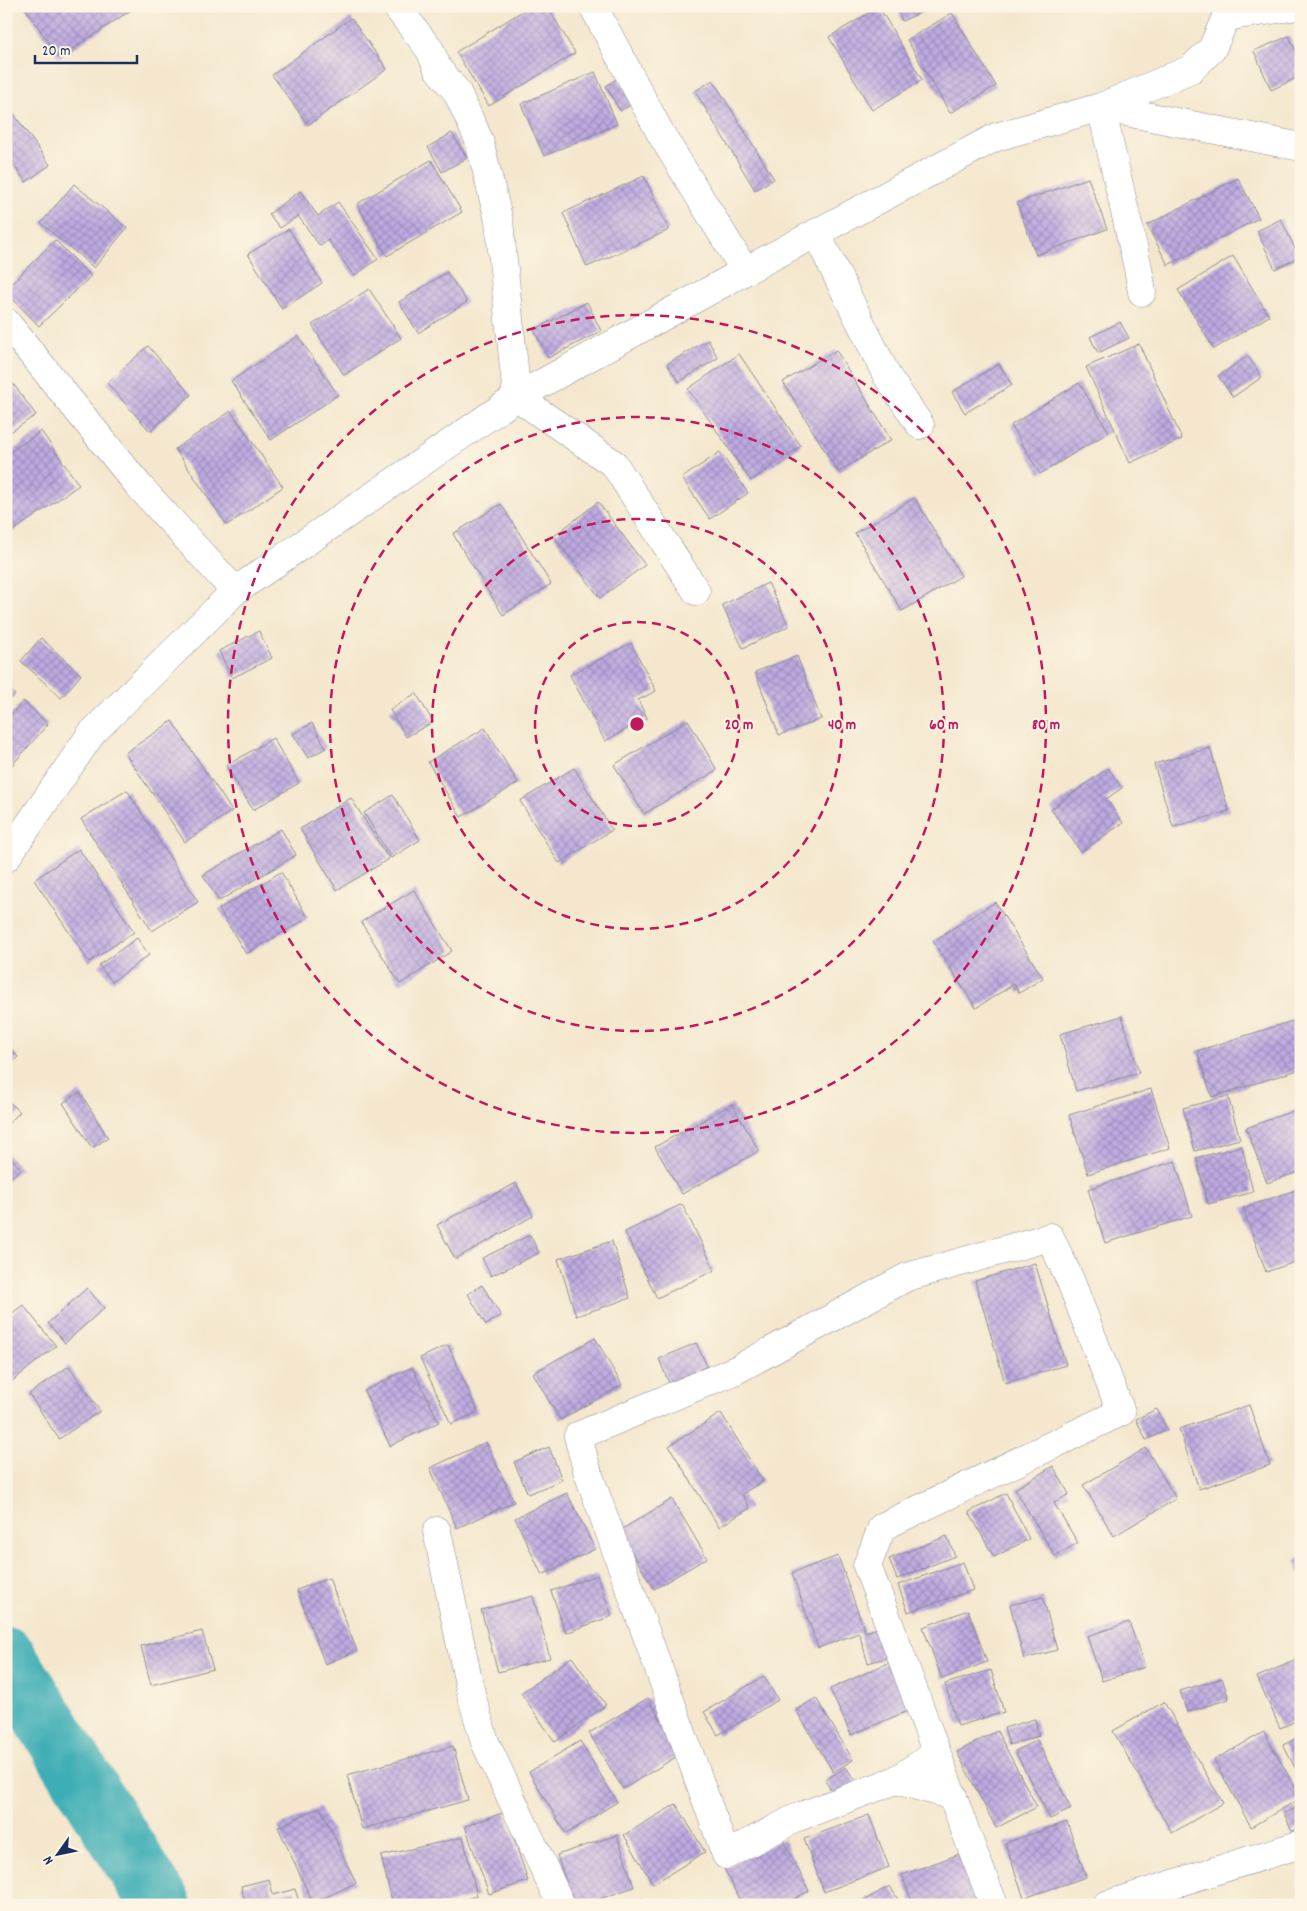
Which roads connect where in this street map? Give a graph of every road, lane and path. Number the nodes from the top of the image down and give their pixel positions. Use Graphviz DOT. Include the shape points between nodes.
graph roads {
  1 [pos="396,6"];
  2 [pos="593,6"];
  3 [pos="1298,6"];
  4 [pos="1226,12"];
  5 [pos="1101,107"];
  6 [pos="1301,147"];
  7 [pos="816,233"];
  8 [pos="745,271"];
  9 [pos="1142,292"];
  10 [pos="6,322"];
  11 [pos="516,397"];
  12 [pos="920,425"];
  13 [pos="235,591"];
  14 [pos="696,591"];
  15 [pos="6,858"];
  16 [pos="437,1531"];
  17 [pos="937,1753"];
  18 [pos="896,1780"];
  19 [pos="953,1796"];
  20 [pos="1301,1844"];
  21 [pos="561,1905"];
  22 [pos="994,1905"];
  23 [pos="1106,1905"];
  1 -- 11 [label="street" via="457,92 479,140 499,221"];
  2 -- 8 [label="street" via="661,134"];
  3 -- 4 [label="street"];
  4 -- 5 [label="street" via="1212,49 1192,69"];
  5 -- 6 [label="street"];
  5 -- 7 [label="street" via="996,137"];
  5 -- 9 [label="street"];
  7 -- 8 [label="street"];
  7 -- 12 [label="street" via="887,376"];
  8 -- 11 [label="street"];
  10 -- 13 [label="street" via="139,486"];
  11 -- 13 [label="street"];
  11 -- 14 [label="street" via="614,464"];
  13 -- 15 [label="street" via="92,733"];
  16 -- 21 [label="street" via="471,1694 485,1742"];
  17 -- 18 [label="street"];
  17 -- 18 [label="street" via="866,1566 882,1527 1122,1412 1050,1237 908,1277 736,1370 578,1436 587,1470 726,1855 796,1818"];
  17 -- 19 [label="street"];
  18 -- 19 [label="street"];
  19 -- 22 [label="street"];
  20 -- 23 [label="street"];
}
